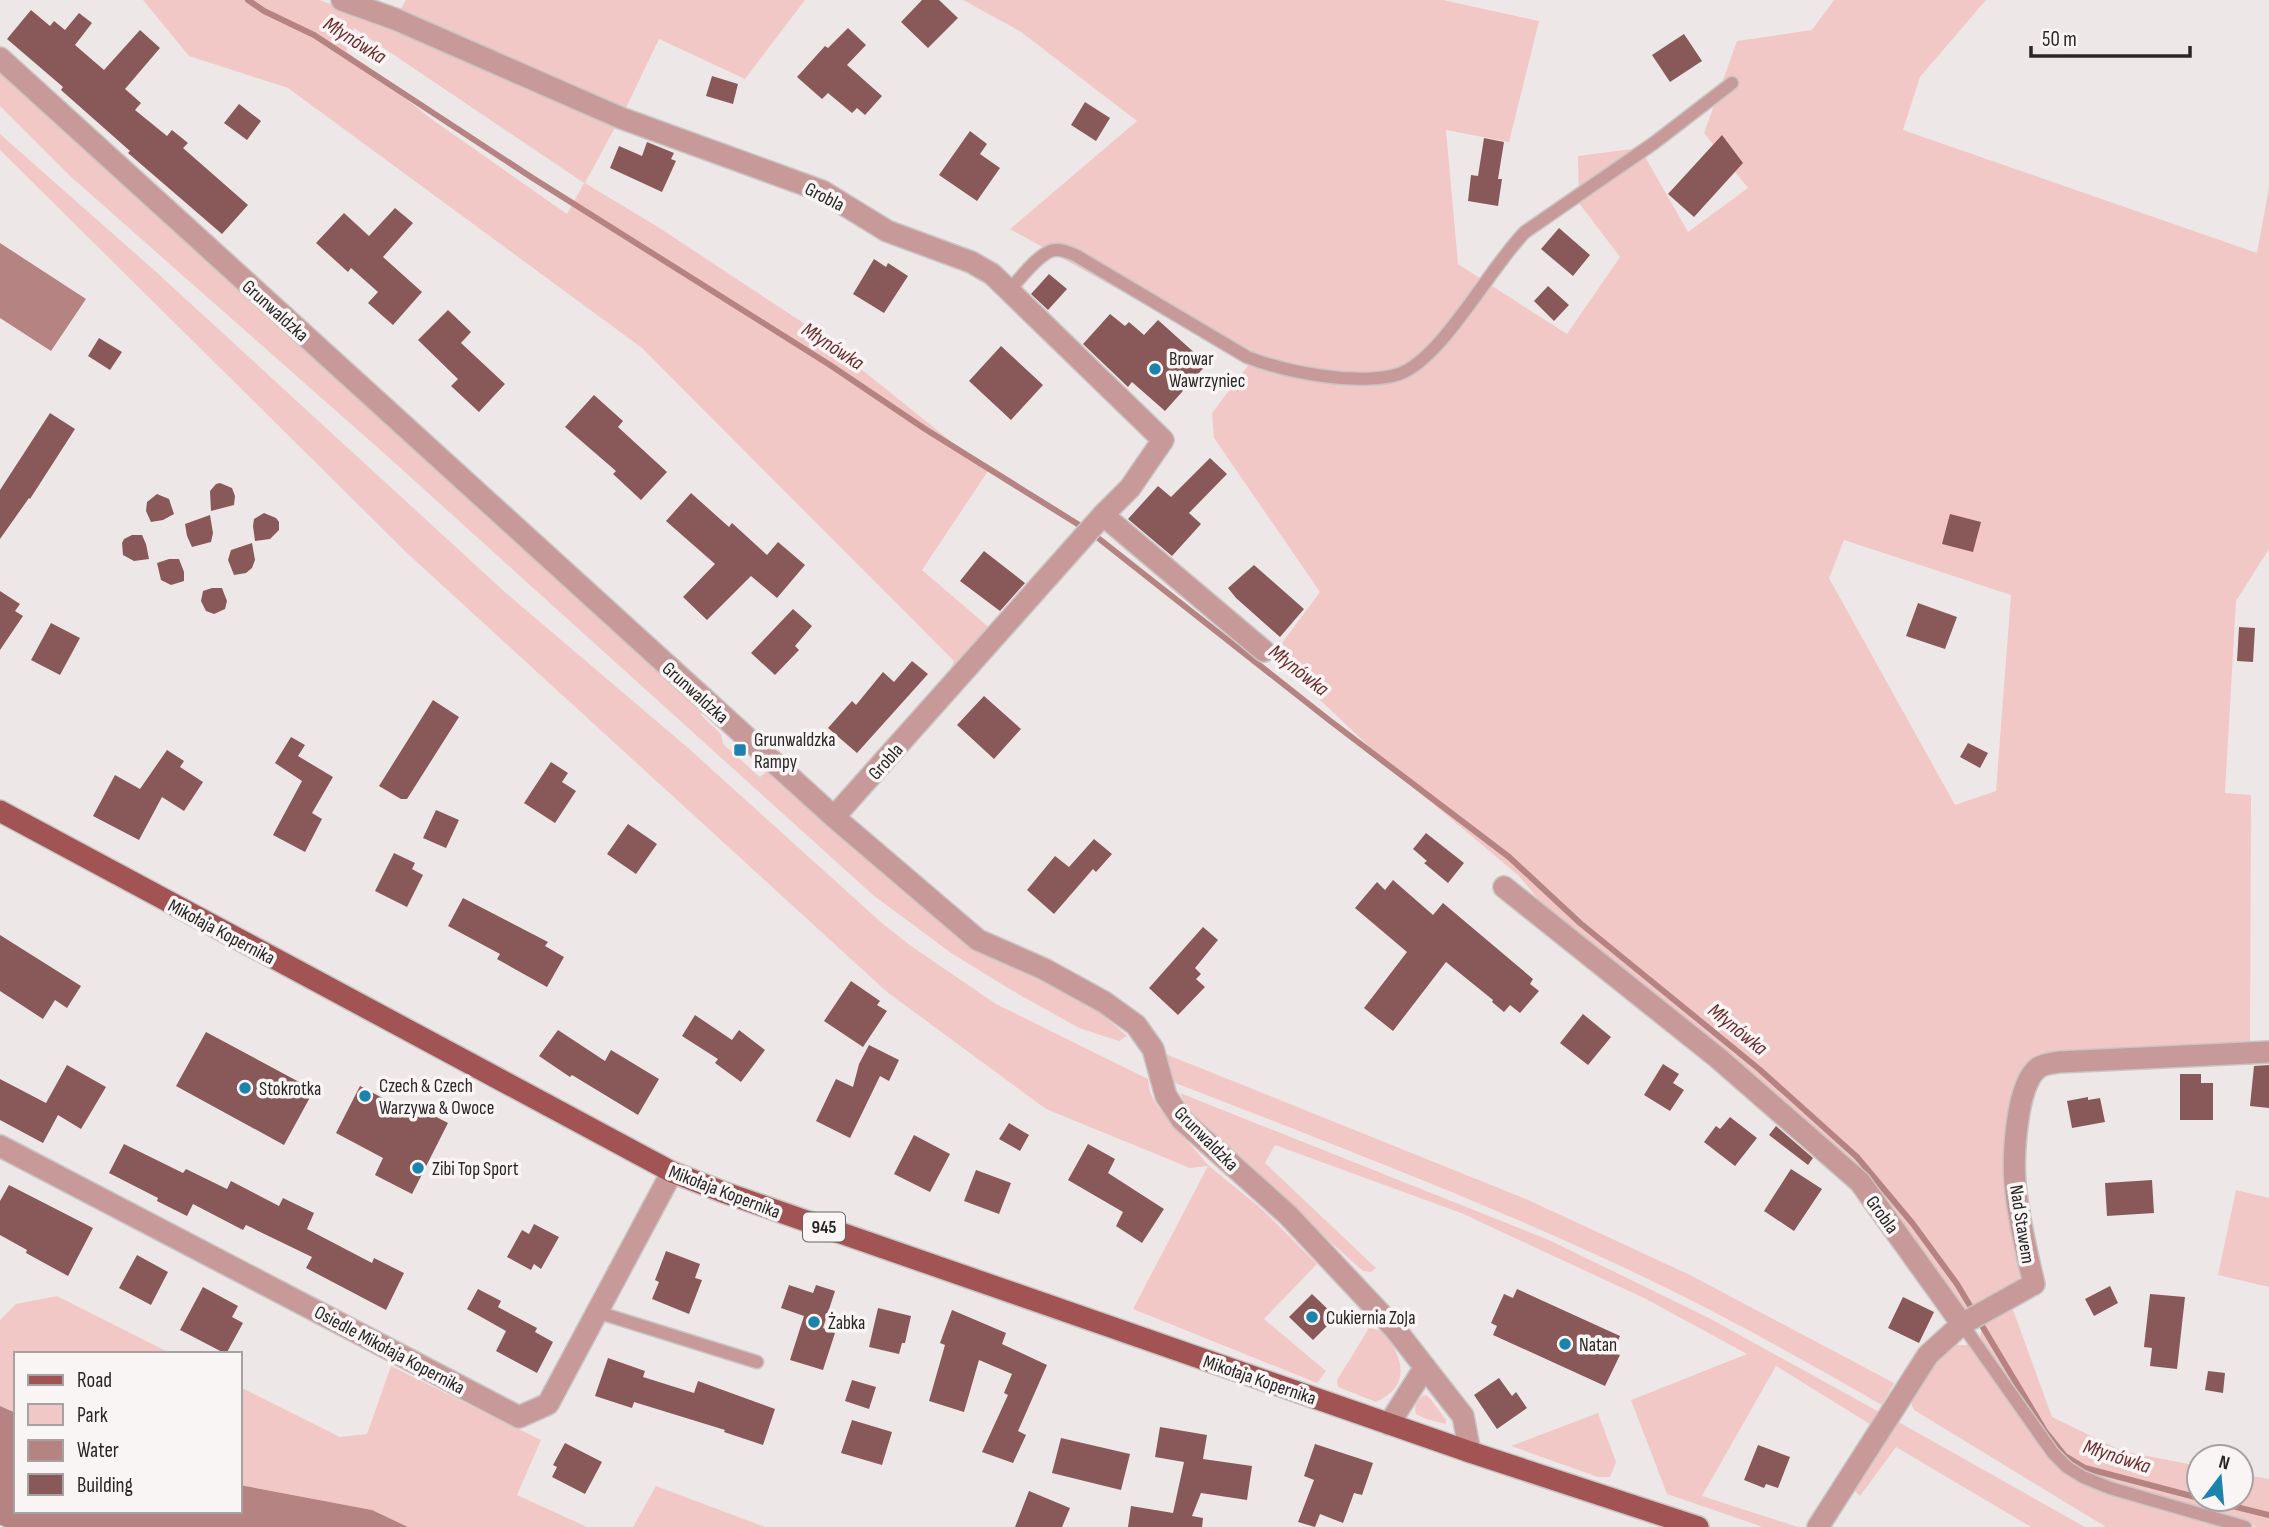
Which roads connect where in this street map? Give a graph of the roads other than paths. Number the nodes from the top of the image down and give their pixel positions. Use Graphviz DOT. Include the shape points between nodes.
graph roads {
  1 [pos="342,0"];
  2 [pos="0,58"];
  3 [pos="1732,83"];
  4 [pos="1009,291"];
  5 [pos="1103,515"];
  6 [pos="1264,650"];
  7 [pos="0,811"];
  8 [pos="834,817"];
  9 [pos="1504,887"];
  10 [pos="2269,1052"];
  11 [pos="0,1146"];
  12 [pos="672,1172"];
  13 [pos="597,1312"];
  14 [pos="1962,1324"];
  15 [pos="757,1362"];
  16 [pos="1426,1367"];
  17 [pos="1389,1424"];
  18 [pos="1470,1452"];
  19 [pos="1698,1527"];
  20 [pos="1818,1527"];
  21 [pos="2245,1527"];
  1 -- 4 [label="street, Grobla" via="621,118 822,191 887,231 971,262"];
  2 -- 8 [label="street, Grunwaldzka"];
  3 -- 4 [label="lane" via="1525,232 1442,340 1418,364 1397,374 1360,379 1306,375 1266,364 1077,256 1057,250 1034,263"];
  4 -- 5 [label="street, Grobla" via="1163,440 1130,488"];
  5 -- 6 [label="street"];
  5 -- 8 [label="street, Grobla"];
  7 -- 12 [label="main road, Mikołaja Kopernika / 945"];
  8 -- 16 [label="street, Grunwaldzka" via="978,940 1044,969 1104,1002 1136,1026 1153,1049 1167,1096 1182,1119 1288,1215"];
  9 -- 14 [label="street, Grobla" via="1718,1058 1860,1182"];
  10 -- 14 [label="street, Nad Stawem" via="2059,1062 2038,1067 2022,1096 2015,1181 2034,1284"];
  11 -- 13 [label="street, Osiedle Mikołaja Kopernika" via="519,1417 548,1404"];
  12 -- 13 [label="street, Osiedle Mikołaja Kopernika"];
  12 -- 17 [label="main road, Mikołaja Kopernika / 945"];
  13 -- 15 [label="lane"];
  14 -- 20 [label="street, Nad Stawem" via="1928,1355"];
  14 -- 21 [label="lane, Grobla" via="2053,1453 2067,1466 2110,1488"];
  16 -- 17 [label="street"];
  16 -- 18 [label="street, Grunwaldzka" via="1463,1416"];
  17 -- 18 [label="main road, Mikołaja Kopernika / 945"];
  18 -- 19 [label="main road, Mikołaja Kopernika / 945"];
}
